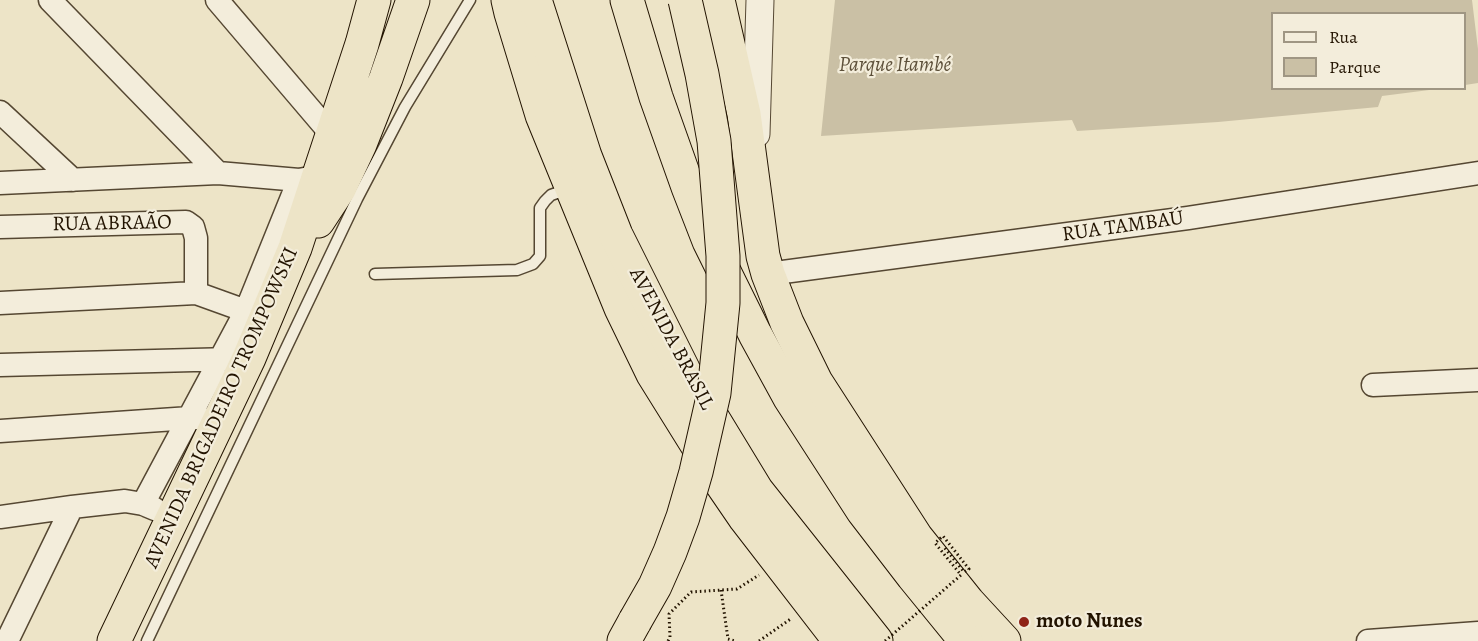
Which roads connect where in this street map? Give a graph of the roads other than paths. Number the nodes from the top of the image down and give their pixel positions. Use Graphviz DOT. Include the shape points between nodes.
graph roads {
  1 [pos="50,0"];
  2 [pos="217,0"];
  3 [pos="374,0"];
  4 [pos="413,0"];
  5 [pos="471,0"];
  6 [pos="487,0"];
  7 [pos="508,0"];
  8 [pos="535,0"];
  9 [pos="627,0"];
  10 [pos="685,0"];
  11 [pos="718,0"];
  12 [pos="760,0"];
  13 [pos="0,112"];
  14 [pos="542,115"];
  15 [pos="332,135"];
  16 [pos="218,173"];
  17 [pos="1478,173"];
  18 [pos="309,178"];
  19 [pos="73,180"];
  20 [pos="0,183"];
  21 [pos="571,188"];
  22 [pos="754,190"];
  23 [pos="0,227"];
  24 [pos="295,248"];
  25 [pos="375,274"];
  26 [pos="768,274"];
  27 [pos="196,292"];
  28 [pos="0,303"];
  29 [pos="246,311"];
  30 [pos="235,359"];
  31 [pos="0,365"];
  32 [pos="1478,380"];
  33 [pos="1373,385"];
  34 [pos="205,419"];
  35 [pos="0,431"];
  36 [pos="143,504"];
  37 [pos="72,507"];
  38 [pos="0,517"];
  39 [pos="174,518"];
  40 [pos="630,631"];
  41 [pos="1478,633"];
  42 [pos="7,641"];
  43 [pos="114,641"];
  44 [pos="147,641"];
  45 [pos="840,641"];
  46 [pos="876,641"];
  47 [pos="966,641"];
  48 [pos="1004,641"];
  49 [pos="1368,641"];
  1 -- 16 [label="street"];
  2 -- 15 [label="street"];
  3 -- 15 [label="highway, AVENIDA BRIGADEIRO TROMPOWSKI"];
  4 -- 24 [label="highway" via="386,78 339,189"];
  5 -- 44 [label="lane" via="405,107 357,199"];
  6 -- 14 [label="highway" via="514,66"];
  7 -- 14 [label="highway, AVENIDA BRASIL"];
  8 -- 46 [label="highway, AVENIDA BRASIL" via="585,156 616,235 684,371 757,491"];
  9 -- 47 [label="highway" via="688,187 709,241 755,334 790,398 863,511"];
  10 -- 40 [label="highway, bridge" via="714,141 723,303 714,393 696,472 670,552"];
  11 -- 22 [label="highway" via="744,114"];
  12 -- 22 [label="street"];
  13 -- 19 [label="street"];
  14 -- 21 [label="highway, AVENIDA BRASIL"];
  15 -- 18 [label="highway, AVENIDA BRIGADEIRO TROMPOWSKI"];
  16 -- 18 [label="street"];
  16 -- 19 [label="street"];
  17 -- 26 [label="street, RUA TAMBAÚ" via="1178,220"];
  18 -- 24 [label="highway, AVENIDA BRIGADEIRO TROMPOWSKI"];
  18 -- 29 [label="street"];
  19 -- 20 [label="street"];
  21 -- 25 [label="lane" via="551,195 540,208 540,256 533,264 517,270"];
  21 -- 45 [label="highway, AVENIDA BRASIL" via="653,374 745,518"];
  22 -- 26 [label="highway"];
  23 -- 27 [label="street, RUA ABRAÃO" via="186,222 193,227 196,238"];
  24 -- 30 [label="highway, AVENIDA BRIGADEIRO TROMPOWSKI"];
  26 -- 48 [label="highway" via="816,382 858,448 916,537"];
  27 -- 28 [label="street"];
  27 -- 29 [label="street"];
  29 -- 30 [label="street"];
  30 -- 31 [label="street"];
  30 -- 34 [label="highway, AVENIDA BRIGADEIRO TROMPOWSKI"];
  32 -- 33 [label="street"];
  34 -- 35 [label="street"];
  34 -- 36 [label="street"];
  34 -- 39 [label="highway, AVENIDA BRIGADEIRO TROMPOWSKI"];
  36 -- 37 [label="street" via="125,501"];
  36 -- 39 [label="street"];
  37 -- 38 [label="street"];
  37 -- 42 [label="street"];
  39 -- 43 [label="highway, AVENIDA BRIGADEIRO TROMPOWSKI"];
  41 -- 49 [label="street"];
}
